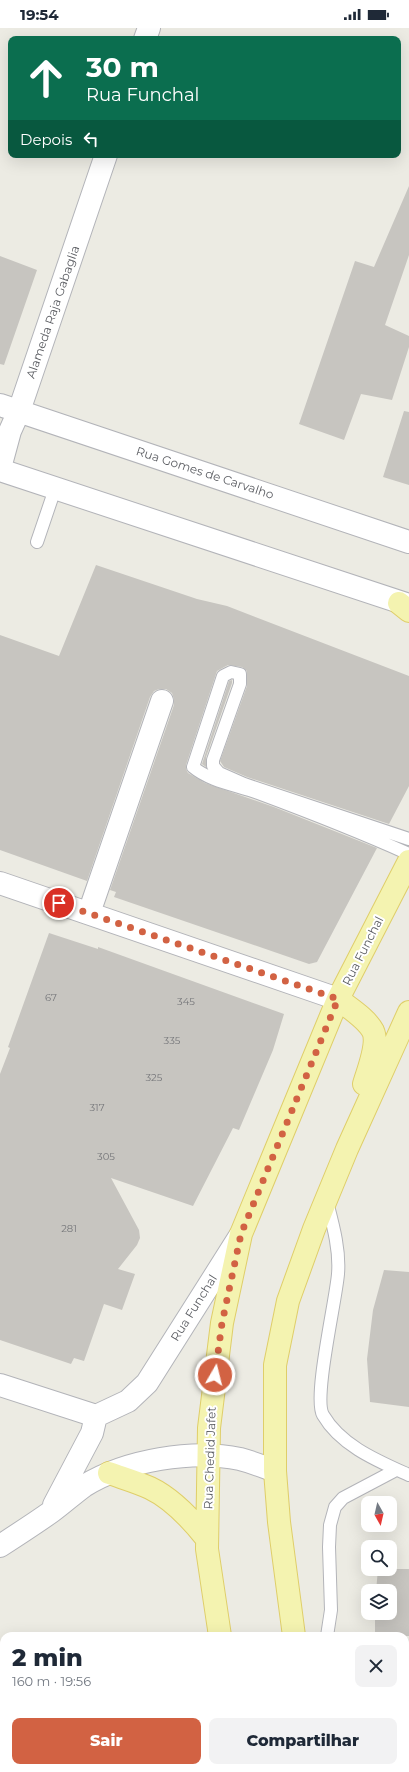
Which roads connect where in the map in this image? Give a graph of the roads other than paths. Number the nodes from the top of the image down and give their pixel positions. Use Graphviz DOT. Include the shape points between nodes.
graph roads {
  1 [pos="105,158"];
  2 [pos="10,408"];
  3 [pos="0,469"];
  4 [pos="55,489"];
  5 [pos="37,542"];
  6 [pos="409,542"];
  7 [pos="406,607"];
  8 [pos="162,701"];
  9 [pos="409,839"];
  10 [pos="409,854"];
  11 [pos="409,861"];
  12 [pos="0,883"];
  13 [pos="89,914"];
  14 [pos="338,999"];
  15 [pos="409,1012"];
  16 [pos="347,1149"];
  17 [pos="327,1199"];
  18 [pos="241,1234"];
  19 [pos="0,1385"];
  20 [pos="96,1416"];
  21 [pos="208,1456"];
  22 [pos="396,1470"];
  23 [pos="275,1471"];
  24 [pos="109,1474"];
  25 [pos="409,1475"];
  26 [pos="50,1513"];
  27 [pos="208,1539"];
  28 [pos="0,1546"];
  29 [pos="219,1632"];
  30 [pos="293,1632"];
  31 [pos="328,1632"];
  1 -- 2 [label="street, Alameda Raja Gabaglia"];
  2 -- 3 [label="street, Alameda Raja Gabaglia" via="10,431"];
  2 -- 6 [label="street, Rua Gomes de Carvalho"];
  3 -- 4 [label="street"];
  4 -- 5 [label="lane"];
  4 -- 7 [label="street"];
  8 -- 13 [label="street"];
  9 -- 10 [label="lane" via="219,773 212,766 213,760 240,684 240,674 231,672 223,676 193,767 202,774 257,793"];
  11 -- 14 [label="main road, Rua Funchal"];
  12 -- 13 [label="street"];
  13 -- 14 [label="street"];
  14 -- 16 [label="main road" via="360,1017 374,1035 373,1055"];
  14 -- 18 [label="main road, Rua Funchal"];
  15 -- 16 [label="main road"];
  16 -- 17 [label="main road"];
  17 -- 22 [label="lane" via="336,1240 338,1273 320,1393 322,1414 348,1443"];
  17 -- 23 [label="main road" via="288,1301 275,1365"];
  18 -- 20 [label="street, Rua Funchal" via="147,1383 128,1401"];
  18 -- 21 [label="main road, Rua Chedid Jafet" via="222,1323"];
  19 -- 20 [label="street"];
  20 -- 26 [label="street" via="92,1433"];
  21 -- 23 [label="street" via="240,1459"];
  21 -- 24 [label="street" via="140,1463"];
  21 -- 27 [label="main road, Rua Chedid Jafet"];
  22 -- 25 [label="lane"];
  22 -- 31 [label="lane" via="343,1498 335,1507 328,1547 331,1610"];
  23 -- 30 [label="main road"];
  24 -- 26 [label="street" via="84,1486"];
  24 -- 27 [label="main road" via="151,1488 188,1516"];
  26 -- 28 [label="street"];
  27 -- 29 [label="main road, Rua Chedid Jafet"];
}
